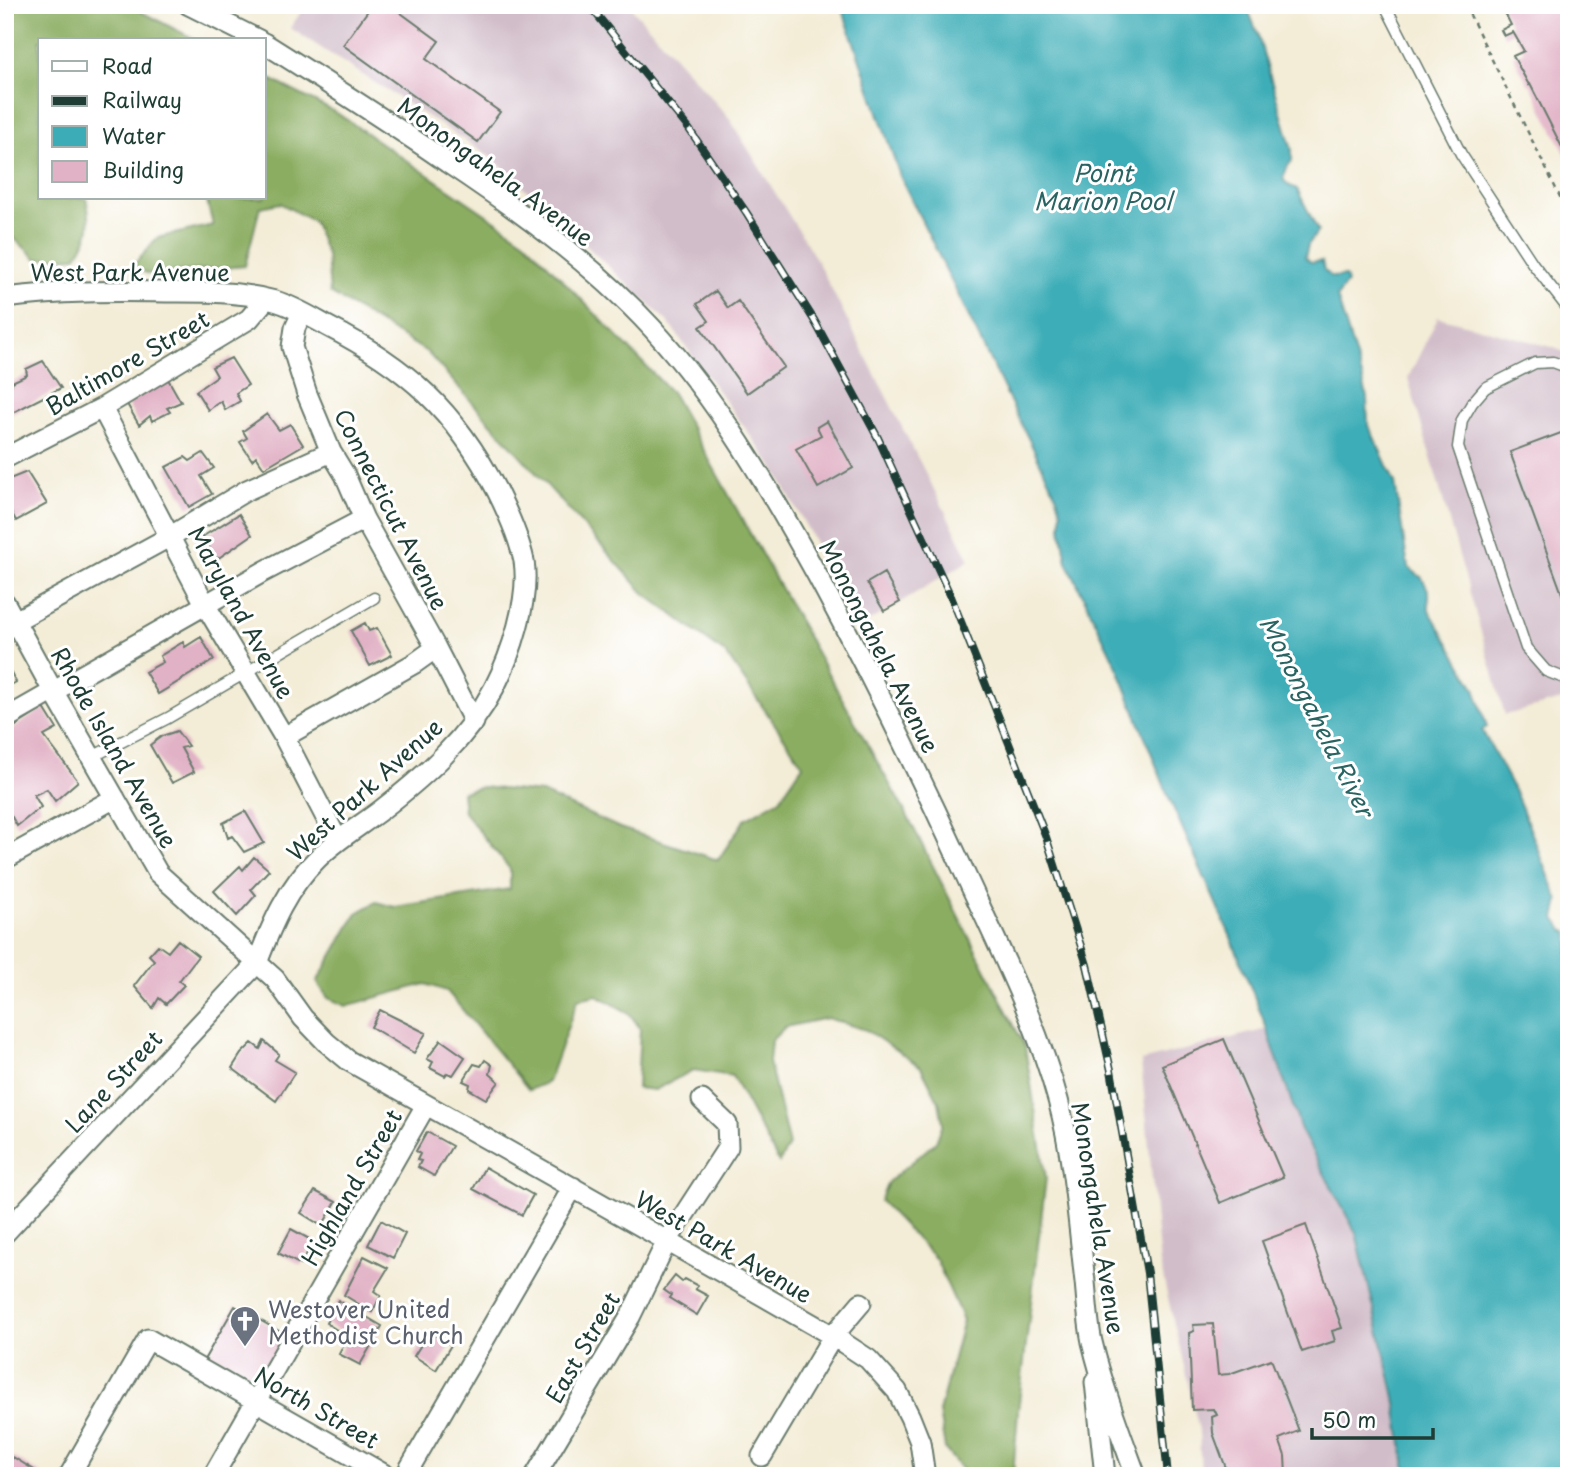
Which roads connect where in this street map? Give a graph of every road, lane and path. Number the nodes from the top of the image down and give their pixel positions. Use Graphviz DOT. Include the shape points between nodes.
graph roads {
  1 [pos="189,5"];
  2 [pos="1385,5"];
  3 [pos="1465,5"];
  4 [pos="255,38"];
  5 [pos="266,44"];
  6 [pos="1569,215"];
  7 [pos="5,298"];
  8 [pos="266,299"];
  9 [pos="1569,310"];
  10 [pos="302,313"];
  11 [pos="1569,368"];
  12 [pos="102,408"];
  13 [pos="331,452"];
  14 [pos="5,458"];
  15 [pos="364,519"];
  16 [pos="171,536"];
  17 [pos="374,598"];
  18 [pos="5,603"];
  19 [pos="206,606"];
  20 [pos="10,624"];
  21 [pos="436,648"];
  22 [pos="246,671"];
  23 [pos="1569,680"];
  24 [pos="53,691"];
  25 [pos="5,719"];
  26 [pos="474,722"];
  27 [pos="284,737"];
  28 [pos="92,757"];
  29 [pos="115,798"];
  30 [pos="338,841"];
  31 [pos="5,859"];
  32 [pos="257,962"];
  33 [pos="702,1100"];
  34 [pos="426,1105"];
  35 [pos="573,1187"];
  36 [pos="5,1233"];
  37 [pos="667,1241"];
  38 [pos="861,1303"];
  39 [pos="833,1336"];
  40 [pos="1091,1339"];
  41 [pos="257,1400"];
  42 [pos="762,1456"];
  43 [pos="69,1476"];
  44 [pos="213,1476"];
  45 [pos="387,1476"];
  46 [pos="405,1476"];
  47 [pos="535,1476"];
  48 [pos="925,1476"];
  49 [pos="1105,1476"];
  50 [pos="1136,1476"];
  1 -- 4 [label="street"];
  2 -- 9 [label="lane" via="1461,154"];
  3 -- 6 [label="path"];
  5 -- 40 [label="street, Monongahela Avenue" via="465,174 592,272 649,326 700,384 748,455 863,662 931,800 1034,1030 1058,1100 1072,1167"];
  7 -- 8 [label="street, West Park Avenue" via="102,291 226,292"];
  8 -- 10 [label="street, West Park Avenue"];
  8 -- 12 [label="street, Baltimore Street" via="249,319"];
  10 -- 13 [label="street, Connecticut Avenue" via="292,347"];
  10 -- 26 [label="street, West Park Avenue" via="372,349 413,379 448,414 480,458 509,514 524,562 523,603 510,652"];
  11 -- 23 [label="lane" via="1553,362 1535,363 1485,387 1462,420 1458,447 1526,648 1546,671"];
  12 -- 14 [label="street, Baltimore Street"];
  12 -- 16 [label="street, Maryland Avenue"];
  13 -- 15 [label="street, Connecticut Avenue"];
  13 -- 16 [label="street" via="247,490"];
  15 -- 19 [label="street"];
  15 -- 21 [label="street, Connecticut Avenue"];
  16 -- 19 [label="street, Maryland Avenue"];
  16 -- 20 [label="street"];
  17 -- 22 [label="lane"];
  18 -- 20 [label="street, Rhode Island Avenue"];
  19 -- 22 [label="street, Maryland Avenue"];
  19 -- 24 [label="street"];
  20 -- 24 [label="street, Rhode Island Avenue"];
  21 -- 26 [label="street, Connecticut Avenue"];
  21 -- 27 [label="street"];
  22 -- 27 [label="street, Maryland Avenue"];
  22 -- 28 [label="lane"];
  24 -- 25 [label="street"];
  24 -- 28 [label="street, Rhode Island Avenue"];
  26 -- 30 [label="street, West Park Avenue" via="414,784"];
  27 -- 30 [label="street, Maryland Avenue"];
  28 -- 29 [label="street, Rhode Island Avenue"];
  29 -- 31 [label="street"];
  29 -- 32 [label="street, Rhode Island Avenue" via="158,873"];
  30 -- 32 [label="street, West Park Avenue" via="292,888"];
  32 -- 34 [label="street, West Park Avenue" via="326,1042 349,1061"];
  32 -- 36 [label="street, Lane Street"];
  33 -- 37 [label="street, East Street" via="727,1124 728,1147"];
  34 -- 35 [label="street, West Park Avenue"];
  34 -- 41 [label="street, Highland Street"];
  35 -- 37 [label="street, West Park Avenue"];
  35 -- 46 [label="street"];
  37 -- 39 [label="street, West Park Avenue"];
  37 -- 47 [label="street, East Street" via="630,1317"];
  38 -- 39 [label="street"];
  39 -- 42 [label="street"];
  39 -- 48 [label="street, West Park Avenue" via="868,1359 897,1391 920,1442"];
  40 -- 49 [label="street"];
  40 -- 50 [label="street, Monongahela Avenue"];
  41 -- 43 [label="street, North Street" via="148,1339"];
  41 -- 44 [label="street, Highland Street"];
  41 -- 45 [label="street, North Street"];
}
